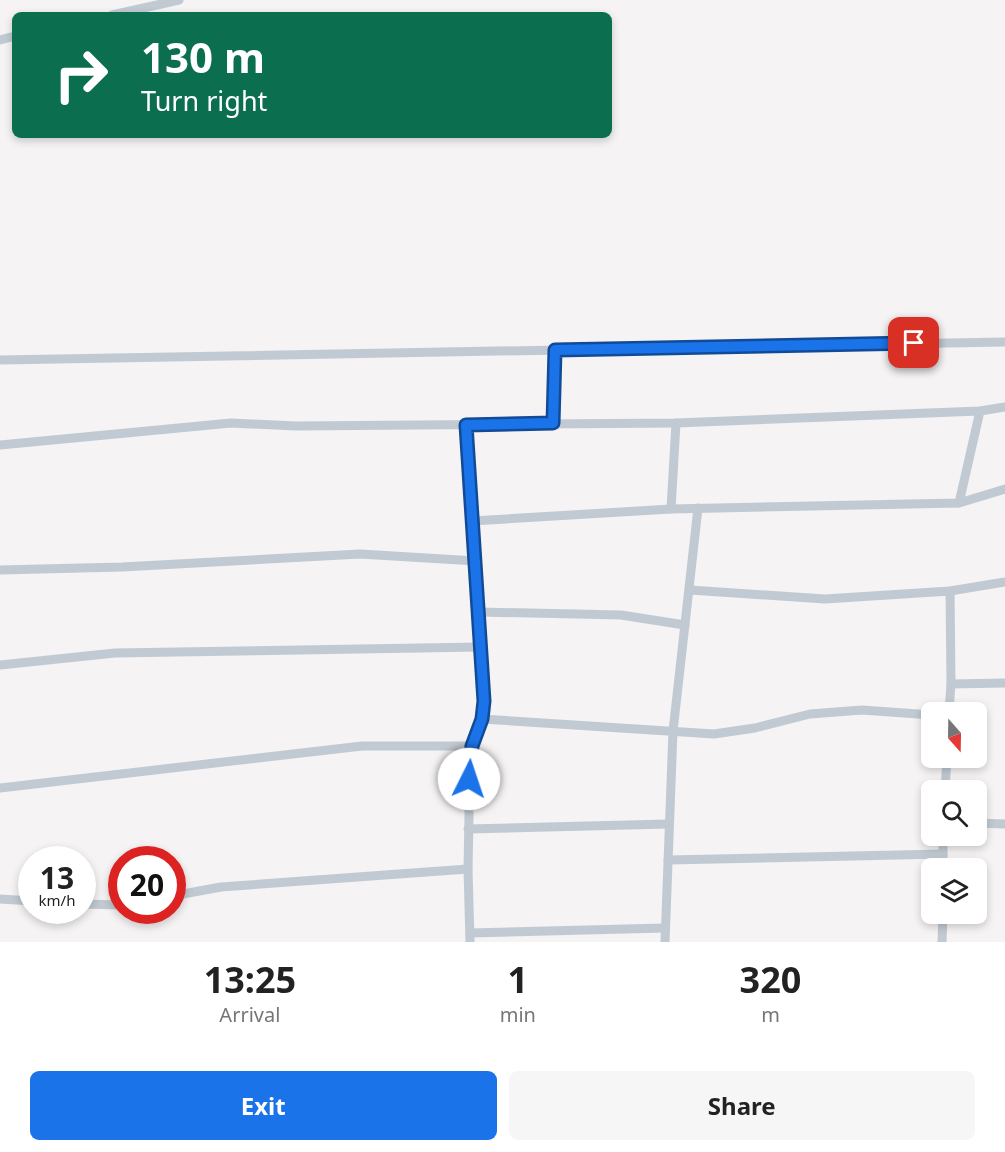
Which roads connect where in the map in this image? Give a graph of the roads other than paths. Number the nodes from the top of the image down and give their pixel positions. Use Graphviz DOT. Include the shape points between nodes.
graph roads {
  1 [pos="179,0"];
  2 [pos="125,12"];
  3 [pos="1005,342"];
  4 [pos="555,350"];
  5 [pos="0,360"];
  6 [pos="1005,407"];
  7 [pos="980,411"];
  8 [pos="553,423"];
  9 [pos="676,423"];
  10 [pos="466,425"];
  11 [pos="0,445"];
  12 [pos="1005,489"];
  13 [pos="959,503"];
  14 [pos="698,508"];
  15 [pos="671,509"];
  16 [pos="472,520"];
  17 [pos="476,561"];
  18 [pos="0,570"];
  19 [pos="1005,582"];
  20 [pos="690,590"];
  21 [pos="950,591"];
  22 [pos="479,612"];
  23 [pos="685,625"];
  24 [pos="480,647"];
  25 [pos="0,665"];
  26 [pos="1005,683"];
  27 [pos="951,684"];
  28 [pos="950,702"];
  29 [pos="921,714"];
  30 [pos="482,719"];
  31 [pos="673,731"];
  32 [pos="472,746"];
  33 [pos="0,788"];
  34 [pos="987,823"];
  35 [pos="668,824"];
  36 [pos="1005,824"];
  37 [pos="468,830"];
  38 [pos="943,846"];
  39 [pos="943,854"];
  40 [pos="943,858"];
  41 [pos="668,860"];
  42 [pos="468,869"];
  43 [pos="186,893"];
  44 [pos="0,899"];
  45 [pos="18,900"];
  46 [pos="943,924"];
  47 [pos="665,928"];
  48 [pos="470,938"];
  49 [pos="665,942"];
  50 [pos="942,942"];
  1 -- 2 [label="lane"];
  3 -- 4 [label="lane"];
  4 -- 5 [label="lane"];
  4 -- 8 [label="lane"];
  6 -- 7 [label="lane"];
  7 -- 9 [label="lane"];
  7 -- 13 [label="lane"];
  8 -- 9 [label="lane"];
  8 -- 10 [label="lane"];
  9 -- 15 [label="lane"];
  10 -- 11 [label="lane" via="231,423"];
  10 -- 16 [label="lane"];
  12 -- 13 [label="lane"];
  13 -- 14 [label="lane"];
  14 -- 15 [label="lane"];
  14 -- 20 [label="lane"];
  15 -- 16 [label="lane"];
  16 -- 17 [label="lane"];
  17 -- 18 [label="lane" via="360,554"];
  17 -- 22 [label="lane"];
  19 -- 21 [label="lane"];
  20 -- 21 [label="lane" via="815,599"];
  20 -- 23 [label="lane"];
  21 -- 27 [label="lane"];
  22 -- 23 [label="lane" via="621,615"];
  22 -- 24 [label="lane"];
  23 -- 31 [label="lane"];
  24 -- 25 [label="lane" via="115,653"];
  24 -- 30 [label="lane"];
  26 -- 27 [label="lane"];
  27 -- 28 [label="lane"];
  29 -- 31 [label="lane" via="862,710 810,714 714,734"];
  30 -- 31 [label="lane"];
  30 -- 32 [label="lane"];
  31 -- 35 [label="lane"];
  32 -- 33 [label="lane" via="362,746"];
  32 -- 37 [label="lane"];
  34 -- 36 [label="lane"];
  35 -- 37 [label="lane"];
  35 -- 41 [label="lane"];
  37 -- 42 [label="lane"];
  38 -- 39 [label="lane"];
  39 -- 40 [label="lane"];
  39 -- 41 [label="lane"];
  41 -- 47 [label="lane"];
  42 -- 43 [label="lane" via="221,887"];
  42 -- 48 [label="lane"];
  44 -- 45 [label="lane"];
  46 -- 50 [label="lane"];
  47 -- 48 [label="lane"];
  47 -- 49 [label="lane"];
}
